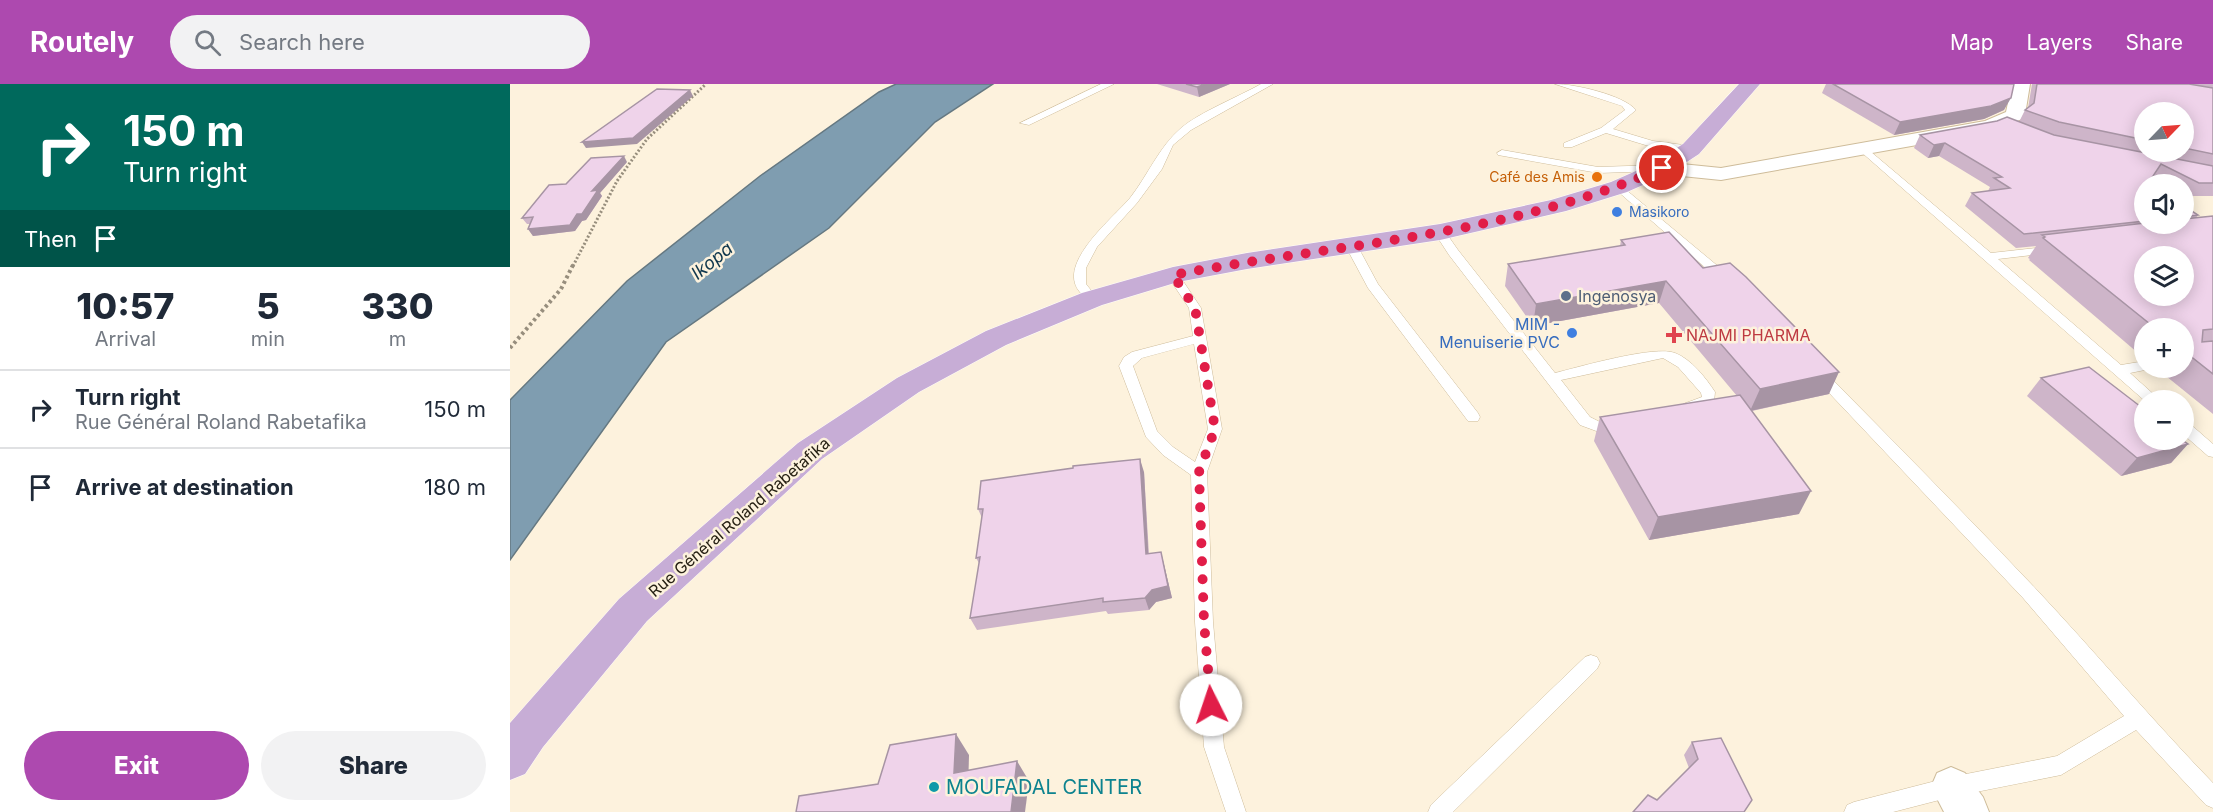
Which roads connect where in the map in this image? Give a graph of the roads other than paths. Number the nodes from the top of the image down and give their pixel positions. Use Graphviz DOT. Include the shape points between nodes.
graph roads {
  1 [pos="1109,84"];
  2 [pos="1268,84"];
  3 [pos="1560,84"];
  4 [pos="1750,84"];
  5 [pos="2021,84"];
  6 [pos="1025,123"];
  7 [pos="1605,130"];
  8 [pos="1568,145"];
  9 [pos="1691,149"];
  10 [pos="1864,149"];
  11 [pos="1502,153"];
  12 [pos="1662,168"];
  13 [pos="1619,187"];
  14 [pos="1440,232"];
  15 [pos="1351,245"];
  16 [pos="2068,247"];
  17 [pos="1988,257"];
  18 [pos="1173,275"];
  19 [pos="1737,288"];
  20 [pos="1092,300"];
  21 [pos="1200,338"];
  22 [pos="1806,360"];
  23 [pos="2134,368"];
  24 [pos="2118,370"];
  25 [pos="1551,378"];
  26 [pos="2141,390"];
  27 [pos="1669,411"];
  28 [pos="1473,417"];
  29 [pos="1634,419"];
  30 [pos="2194,436"];
  31 [pos="2213,452"];
  32 [pos="1199,472"];
  33 [pos="1591,663"];
  34 [pos="2138,718"];
  35 [pos="510,759"];
  36 [pos="2213,798"];
  37 [pos="1960,799"];
  38 [pos="1236,812"];
  39 [pos="1438,812"];
  40 [pos="1854,812"];
  1 -- 6 [label="lane"];
  2 -- 20 [label="lane" via="1187,128 1169,144 1158,167 1092,246 1080,268 1080,284"];
  3 -- 7 [label="lane" via="1630,106 1631,110"];
  4 -- 9 [label="main road, Rue Général Roland Rabetafika"];
  5 -- 10 [label="street" via="2015,115 1990,126"];
  7 -- 8 [label="lane"];
  7 -- 9 [label="lane" via="1652,144"];
  9 -- 12 [label="main road, Rue Général Roland Rabetafika"];
  10 -- 12 [label="street" via="1721,174"];
  10 -- 17 [label="lane"];
  11 -- 12 [label="lane" via="1598,170"];
  12 -- 13 [label="main road, Rue Général Roland Rabetafika"];
  13 -- 14 [label="main road, Rue Général Roland Rabetafika" via="1557,206"];
  13 -- 19 [label="lane"];
  14 -- 15 [label="main road, Rue Général Roland Rabetafika"];
  14 -- 25 [label="lane"];
  15 -- 18 [label="main road, Rue Général Roland Rabetafika"];
  15 -- 28 [label="lane" via="1372,285"];
  16 -- 17 [label="lane"];
  17 -- 24 [label="lane"];
  18 -- 20 [label="main road, Rue Général Roland Rabetafika"];
  18 -- 21 [label="lane" via="1195,308"];
  20 -- 35 [label="main road, Rue Général Roland Rabetafika" via="996,338 918,379 810,451 633,610 528,732"];
  21 -- 32 [label="lane" via="1215,429"];
  21 -- 32 [label="lane" via="1137,355 1126,366 1151,433 1168,451"];
  22 -- 34 [label="lane" via="2030,593"];
  23 -- 24 [label="lane"];
  24 -- 26 [label="lane"];
  25 -- 27 [label="lane" via="1663,354 1672,356 1708,392 1709,399"];
  25 -- 29 [label="lane" via="1585,421 1599,427"];
  30 -- 31 [label="lane"];
  32 -- 38 [label="lane" via="1204,622 1214,747"];
  33 -- 39 [label="lane"];
  34 -- 36 [label="lane"];
  34 -- 37 [label="lane" via="2061,765"];
  37 -- 40 [label="lane"];
}
